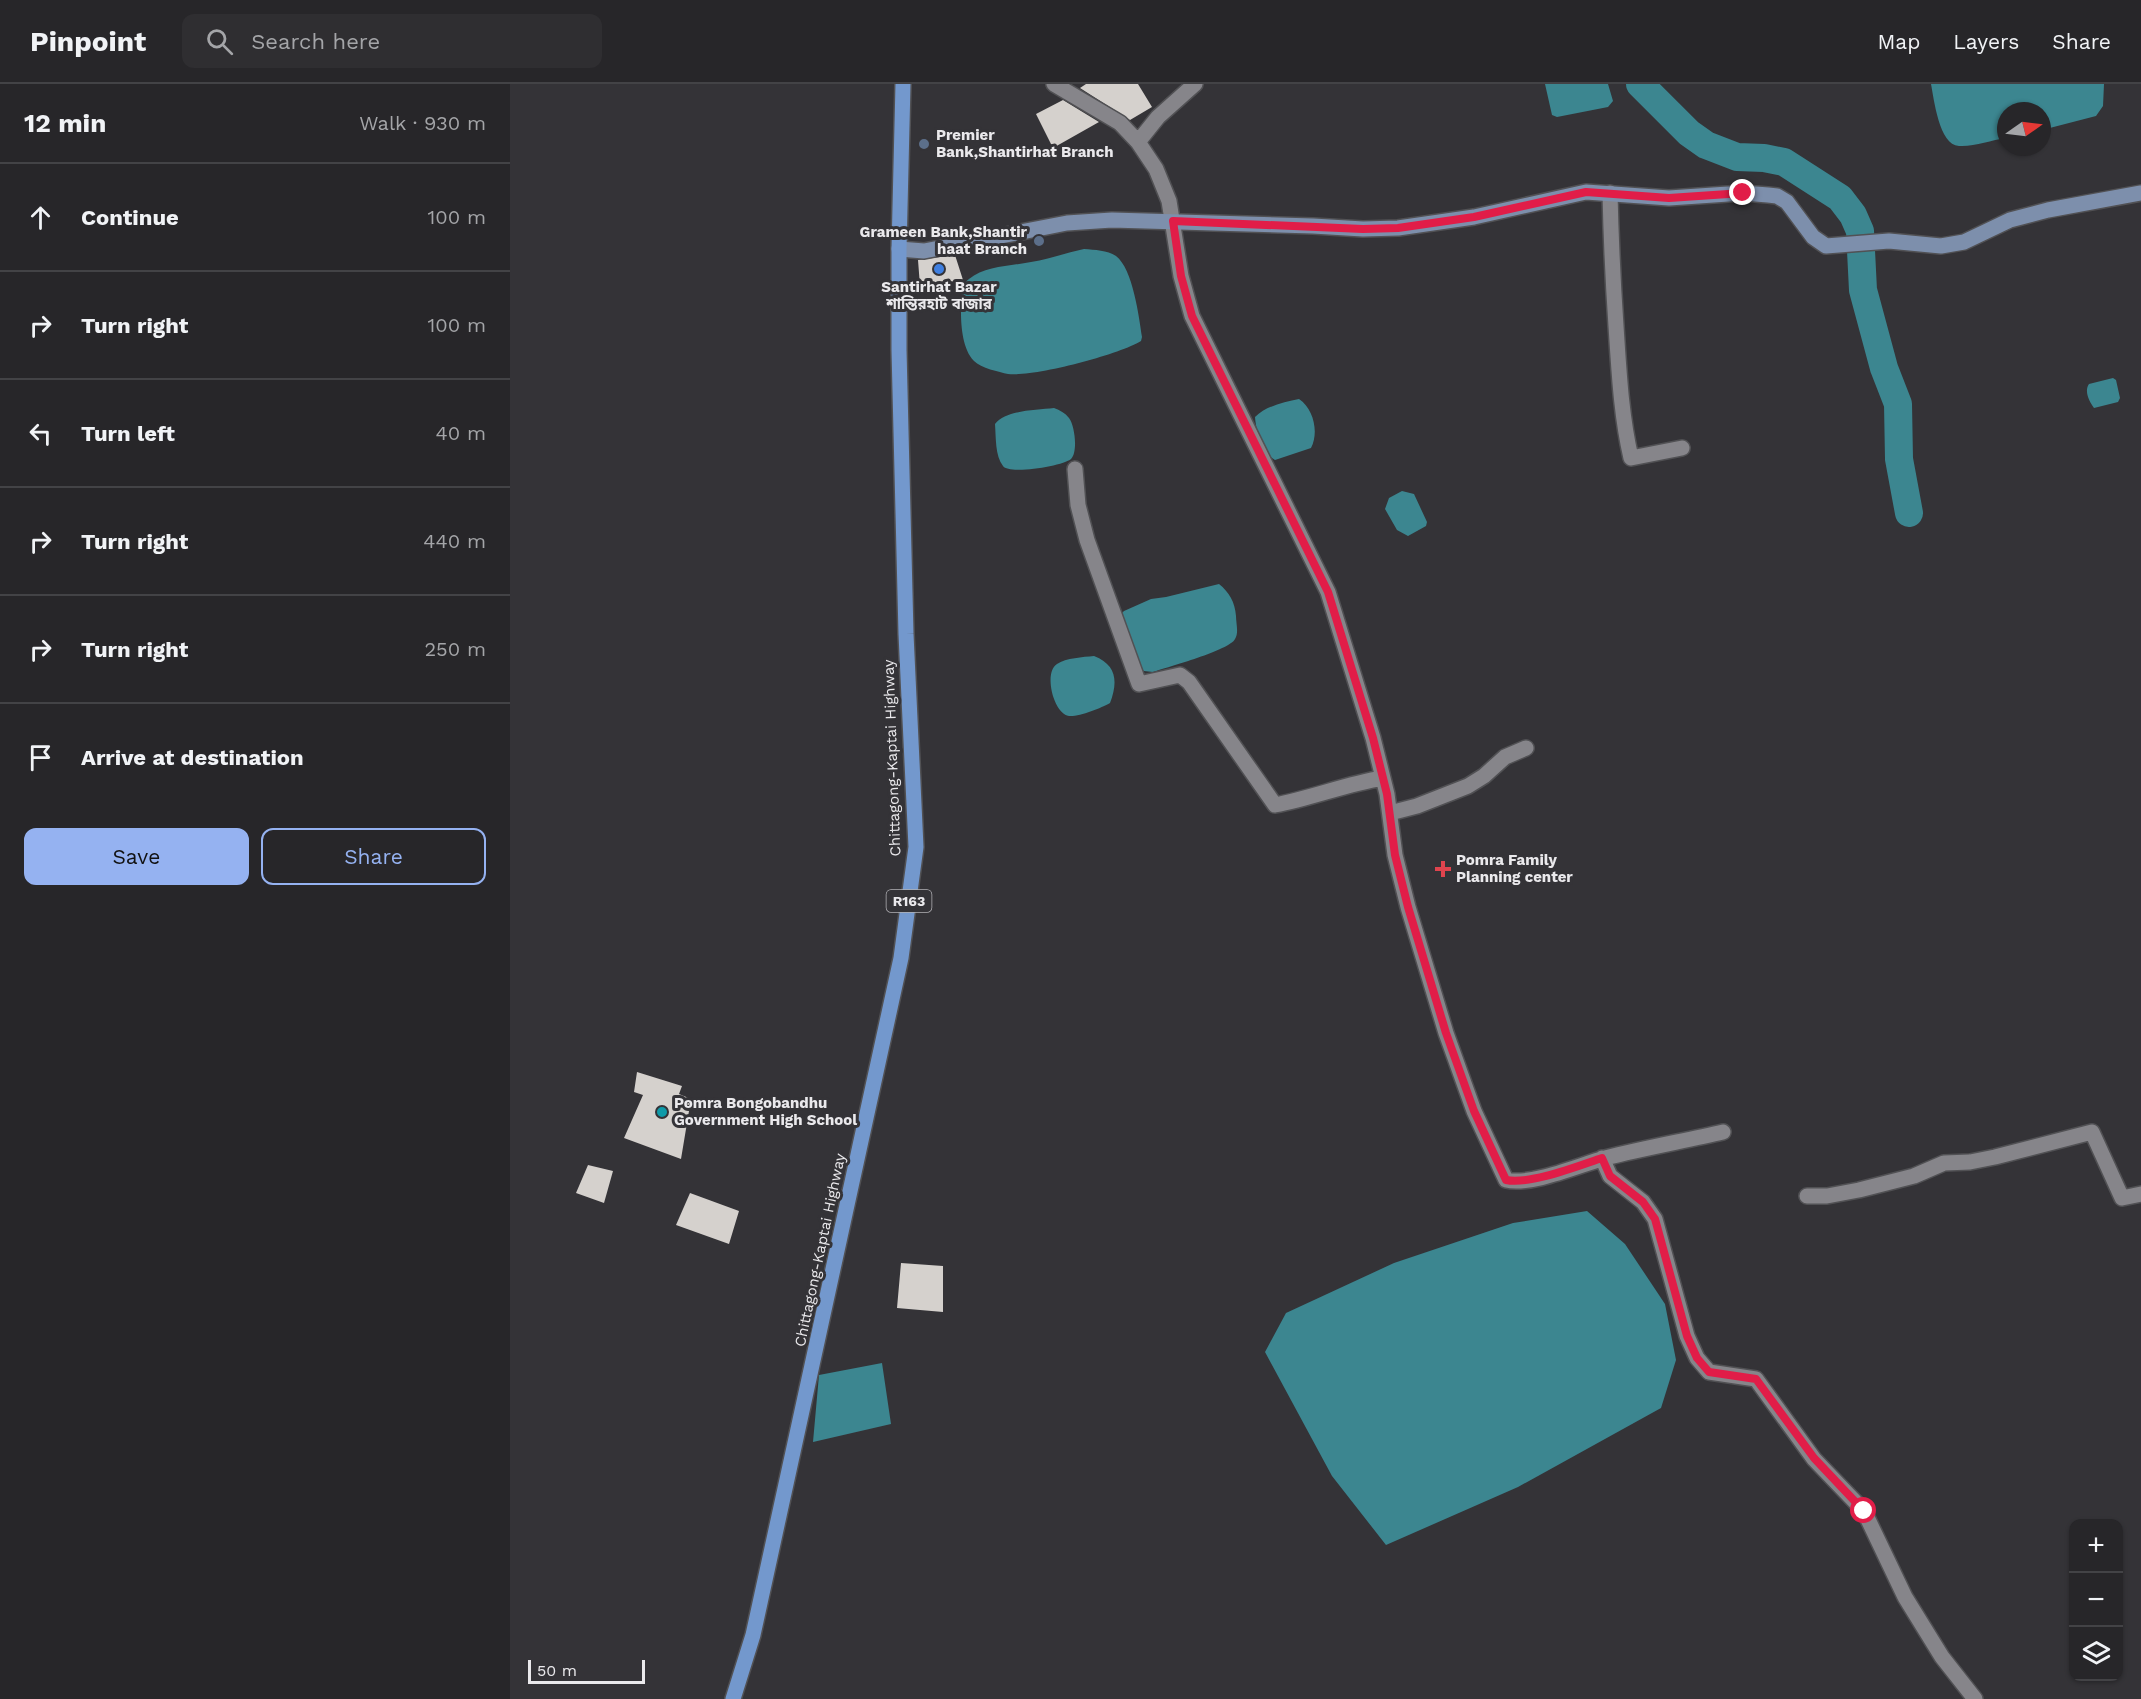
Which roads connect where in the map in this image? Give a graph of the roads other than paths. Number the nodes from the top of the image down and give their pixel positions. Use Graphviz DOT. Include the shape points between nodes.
graph roads {
  1 [pos="903,84"];
  2 [pos="1054,84"];
  3 [pos="1195,84"];
  4 [pos="1138,142"];
  5 [pos="1610,193"];
  6 [pos="2141,193"];
  7 [pos="1173,221"];
  8 [pos="899,249"];
  9 [pos="1682,448"];
  10 [pos="1075,469"];
  11 [pos="1526,748"];
  12 [pos="1383,778"];
  13 [pos="1390,813"];
  14 [pos="1723,1132"];
  15 [pos="1602,1158"];
  16 [pos="2141,1194"];
  17 [pos="1808,1196"];
  18 [pos="733,1699"];
  19 [pos="1975,1699"];
  1 -- 8 [label="main road, Chittagong-Kaptai Highway / R163"];
  2 -- 4 [label="street" via="1120,123"];
  3 -- 4 [label="street" via="1158,117"];
  4 -- 7 [label="street" via="1156,169"];
  5 -- 6 [label="street" via="1669,198 1743,193 1777,196 1826,246 1902,242 1941,246 1954,245 2036,213"];
  5 -- 7 [label="street" via="1586,192 1474,217 1398,228"];
  5 -- 9 [label="street" via="1619,374 1631,458"];
  7 -- 8 [label="street" via="1067,223 924,251"];
  7 -- 12 [label="street" via="1192,316 1322,576"];
  8 -- 18 [label="main road, Chittagong-Kaptai Highway / R163" via="903,528 916,847 901,958 879,1063 753,1635"];
  10 -- 12 [label="street" via="1078,505 1087,540 1139,684 1180,675 1189,682 1275,805"];
  11 -- 13 [label="street" via="1505,757 1468,786"];
  12 -- 13 [label="street"];
  13 -- 15 [label="street" via="1408,907 1446,1033 1474,1111 1506,1180 1534,1178"];
  14 -- 15 [label="street"];
  15 -- 19 [label="street" via="1610,1176 1643,1202 1655,1219 1687,1336 1697,1358 1709,1372 1756,1379 1814,1458 1864,1511 1905,1597 1942,1657"];
  16 -- 17 [label="street" via="2122,1198 2092,1132 1995,1157 1944,1163 1914,1176 1859,1190"];
}
